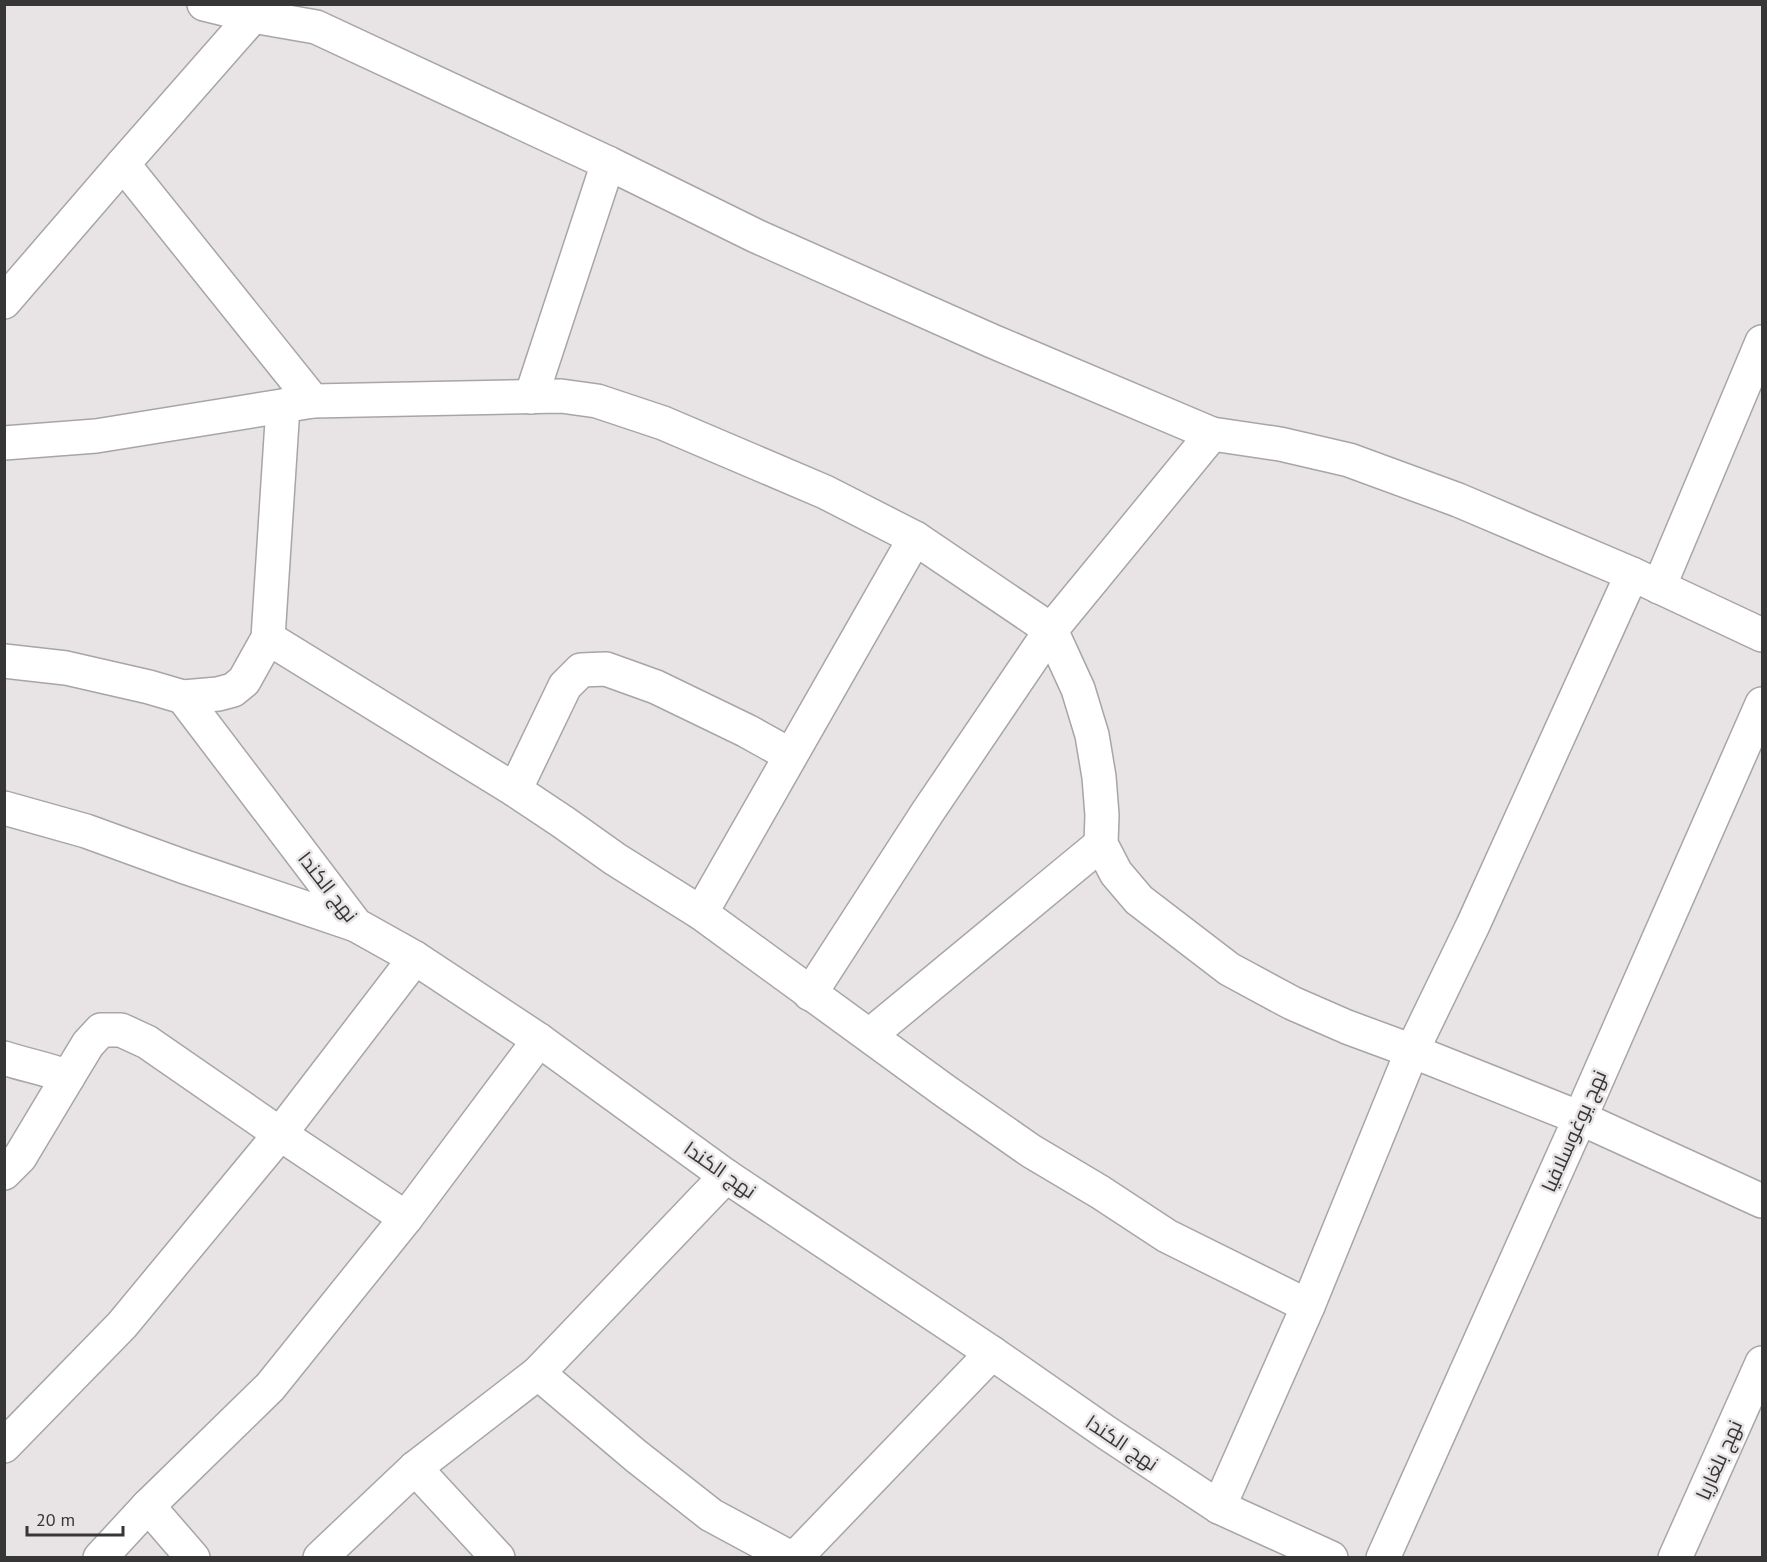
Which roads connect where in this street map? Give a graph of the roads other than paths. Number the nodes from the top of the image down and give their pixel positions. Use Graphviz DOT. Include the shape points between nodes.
graph roads {
  1 [pos="204,4"];
  2 [pos="253,16"];
  3 [pos="608,163"];
  4 [pos="123,164"];
  5 [pos="4,302"];
  6 [pos="1762,342"];
  7 [pos="1755,381"];
  8 [pos="531,398"];
  9 [pos="298,403"];
  10 [pos="1212,434"];
  11 [pos="4,443"];
  12 [pos="915,538"];
  13 [pos="1646,580"];
  14 [pos="1051,630"];
  15 [pos="1762,635"];
  16 [pos="268,638"];
  17 [pos="4,661"];
  18 [pos="183,697"];
  19 [pos="1762,704"];
  20 [pos="790,755"];
  21 [pos="514,790"];
  22 [pos="4,808"];
  23 [pos="1101,844"];
  24 [pos="701,913"];
  25 [pos="356,925"];
  26 [pos="415,958"];
  27 [pos="810,994"];
  28 [pos="870,1035"];
  29 [pos="539,1040"];
  30 [pos="1412,1051"];
  31 [pos="4,1058"];
  32 [pos="68,1077"];
  33 [pos="1580,1118"];
  34 [pos="280,1134"];
  35 [pos="4,1173"];
  36 [pos="726,1176"];
  37 [pos="1762,1201"];
  38 [pos="406,1218"];
  39 [pos="1308,1306"];
  40 [pos="992,1353"];
  41 [pos="1762,1363"];
  42 [pos="538,1373"];
  43 [pos="4,1446"];
  44 [pos="415,1468"];
  45 [pos="148,1506"];
  46 [pos="1219,1507"];
  47 [pos="100,1557"];
  48 [pos="193,1557"];
  49 [pos="320,1557"];
  50 [pos="498,1557"];
  51 [pos="793,1557"];
  52 [pos="1331,1557"];
  53 [pos="1383,1557"];
  54 [pos="1675,1557"];
  1 -- 2 [label="street"];
  2 -- 3 [label="street" via="316,27"];
  2 -- 4 [label="street"];
  3 -- 8 [label="street"];
  3 -- 10 [label="street" via="756,236"];
  4 -- 5 [label="street"];
  4 -- 9 [label="street"];
  6 -- 7 [label="street"];
  7 -- 13 [label="street"];
  8 -- 9 [label="street"];
  8 -- 12 [label="street" via="561,396 597,401 663,423 825,492"];
  9 -- 11 [label="street" via="96,436"];
  9 -- 16 [label="street"];
  10 -- 13 [label="street" via="1348,460 1458,500"];
  10 -- 14 [label="street"];
  12 -- 14 [label="street"];
  12 -- 20 [label="street"];
  13 -- 15 [label="street"];
  13 -- 30 [label="street"];
  14 -- 23 [label="street" via="1078,690 1092,735 1099,777"];
  14 -- 27 [label="street"];
  16 -- 18 [label="street" via="249,674 233,690"];
  16 -- 21 [label="street"];
  17 -- 18 [label="street" via="66,668"];
  18 -- 25 [label="street, نهج الكندا"];
  19 -- 33 [label="street, نهج يوغوسلافيا"];
  20 -- 21 [label="street" via="656,687 606,669 581,670 565,686"];
  20 -- 24 [label="street"];
  21 -- 24 [label="street"];
  22 -- 25 [label="street" via="86,831"];
  23 -- 28 [label="street"];
  23 -- 30 [label="street" via="1116,873 1139,900 1229,969 1292,1003"];
  24 -- 27 [label="street"];
  25 -- 26 [label="street, نهج الكندا"];
  26 -- 29 [label="street, نهج الكندا"];
  26 -- 34 [label="street"];
  27 -- 28 [label="street"];
  28 -- 39 [label="street" via="1031,1151 1167,1236"];
  29 -- 36 [label="street, نهج الكندا"];
  29 -- 38 [label="street"];
  30 -- 33 [label="street"];
  30 -- 39 [label="street"];
  31 -- 32 [label="street"];
  32 -- 34 [label="street" via="101,1030 121,1030 147,1042"];
  32 -- 35 [label="street" via="20,1157"];
  33 -- 37 [label="street"];
  33 -- 53 [label="street, نهج يوغوسلافيا"];
  34 -- 38 [label="street"];
  34 -- 43 [label="street" via="122,1325"];
  36 -- 40 [label="street, نهج الكندا"];
  36 -- 42 [label="street"];
  38 -- 45 [label="street" via="270,1387"];
  39 -- 46 [label="street"];
  40 -- 46 [label="street, نهج الكندا"];
  40 -- 51 [label="street"];
  41 -- 54 [label="street, نهج بلغاريا"];
  42 -- 44 [label="street"];
  42 -- 51 [label="street" via="711,1515"];
  44 -- 49 [label="street"];
  44 -- 50 [label="street"];
  45 -- 47 [label="street"];
  45 -- 48 [label="street"];
  46 -- 52 [label="street, نهج الكندا"];
}
